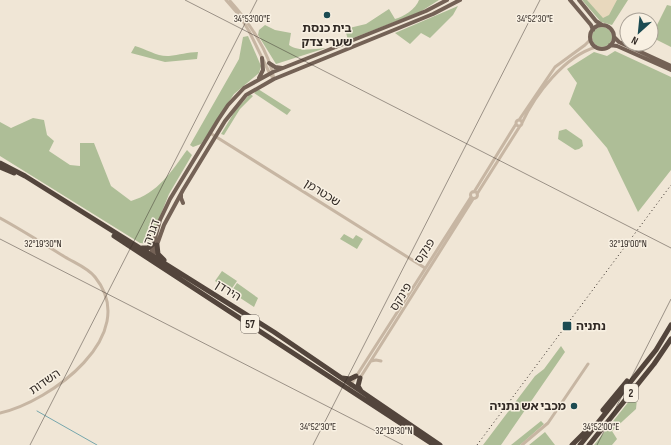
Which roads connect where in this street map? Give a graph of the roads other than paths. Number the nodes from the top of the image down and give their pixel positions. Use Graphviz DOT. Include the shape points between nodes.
graph roads {
  1 [pos="227,0"];
  2 [pos="447,0"];
  3 [pos="460,0"];
  4 [pos="570,0"];
  5 [pos="579,0"];
  6 [pos="602,26"];
  7 [pos="593,30"];
  8 [pos="614,37"];
  9 [pos="591,39"];
  10 [pos="610,45"];
  11 [pos="596,46"];
  12 [pos="262,58"];
  13 [pos="671,62"];
  14 [pos="269,63"];
  15 [pos="665,63"];
  16 [pos="284,68"];
  17 [pos="671,68"];
  18 [pos="271,73"];
  19 [pos="274,79"];
  20 [pos="257,80"];
  21 [pos="520,124"];
  22 [pos="210,133"];
  23 [pos="215,137"];
  24 [pos="0,163"];
  25 [pos="0,167"];
  26 [pos="183,190"];
  27 [pos="472,198"];
  28 [pos="183,203"];
  29 [pos="0,218"];
  30 [pos="155,244"];
  31 [pos="137,246"];
  32 [pos="151,256"];
  33 [pos="425,268"];
  34 [pos="175,269"];
  35 [pos="671,325"];
  36 [pos="671,339"];
  37 [pos="656,350"];
  38 [pos="371,361"];
  39 [pos="381,361"];
  40 [pos="588,364"];
  41 [pos="338,377"];
  42 [pos="358,377"];
  43 [pos="352,387"];
  44 [pos="365,395"];
  45 [pos="0,413"];
  46 [pos="590,427"];
  47 [pos="434,445"];
  48 [pos="440,445"];
  49 [pos="522,445"];
  50 [pos="572,445"];
  51 [pos="575,445"];
  52 [pos="580,445"];
  53 [pos="589,445"];
  1 -- 12 [label="street" via="239,16"];
  1 -- 14 [label="street" via="250,26"];
  2 -- 16 [label="main road, דגניה" via="426,11"];
  3 -- 19 [label="main road, דגניה" via="433,14"];
  4 -- 7 [label="main road"];
  5 -- 6 [label="main road"];
  6 -- 7 [label="main road"];
  6 -- 8 [label="main road" via="610,29"];
  7 -- 9 [label="main road"];
  8 -- 10 [label="main road"];
  8 -- 15 [label="main road" via="619,42"];
  9 -- 11 [label="main road"];
  9 -- 21 [label="street" via="555,66 519,120"];
  10 -- 11 [label="main road" via="602,48"];
  10 -- 17 [label="main road"];
  11 -- 21 [label="street" via="558,70"];
  12 -- 18 [label="street"];
  12 -- 20 [label="main road" via="263,70"];
  13 -- 15 [label="main road"];
  14 -- 16 [label="main road"];
  14 -- 18 [label="street"];
  15 -- 17 [label="main road"];
  16 -- 18 [label="main road, דגניה"];
  18 -- 19 [label="street"];
  18 -- 20 [label="main road, דגניה"];
  19 -- 23 [label="main road, דגניה" via="246,95"];
  20 -- 22 [label="main road, דגניה" via="236,96"];
  21 -- 27 [label="street" via="476,193 471,193"];
  22 -- 23 [label="street, שכטרמן"];
  22 -- 30 [label="main road, דגניה" via="168,203"];
  23 -- 26 [label="main road, דגניה"];
  23 -- 33 [label="street, שכטרמן"];
  24 -- 31 [label="highway, הירדן / 57"];
  25 -- 32 [label="highway, הירדן / 57" via="24,178"];
  26 -- 28 [label="main road"];
  26 -- 30 [label="main road, דגניה"];
  27 -- 33 [label="street, פנקס"];
  27 -- 38 [label="street, פינקס"];
  29 -- 45 [label="street, השדות" via="87,270 99,282 106,300 108,324 92,352 56,388 26,405"];
  30 -- 31 [label="highway" via="148,248"];
  30 -- 32 [label="main road, דגניה"];
  30 -- 34 [label="highway" via="160,257"];
  31 -- 32 [label="highway, הירדן / 57"];
  32 -- 34 [label="highway, הירדן / 57"];
  32 -- 43 [label="highway, הירדן / 57"];
  33 -- 42 [label="street, פנקס"];
  34 -- 41 [label="highway, הירדן / 57" via="274,332"];
  35 -- 37 [label="highway, 2"];
  36 -- 53 [label="highway, 2"];
  37 -- 46 [label="highway"];
  37 -- 52 [label="highway, 2"];
  38 -- 39 [label="street"];
  38 -- 42 [label="street, פינקס"];
  40 -- 49 [label="street" via="548,423"];
  41 -- 42 [label="highway"];
  41 -- 43 [label="highway, הירדן / 57"];
  42 -- 43 [label="street, פינקס"];
  42 -- 44 [label="highway" via="358,386"];
  43 -- 44 [label="highway, הירדן / 57"];
  43 -- 47 [label="highway, הירדן / 57"];
  44 -- 48 [label="highway, הירדן / 57"];
  46 -- 50 [label="highway"];
  46 -- 51 [label="highway"];
}
